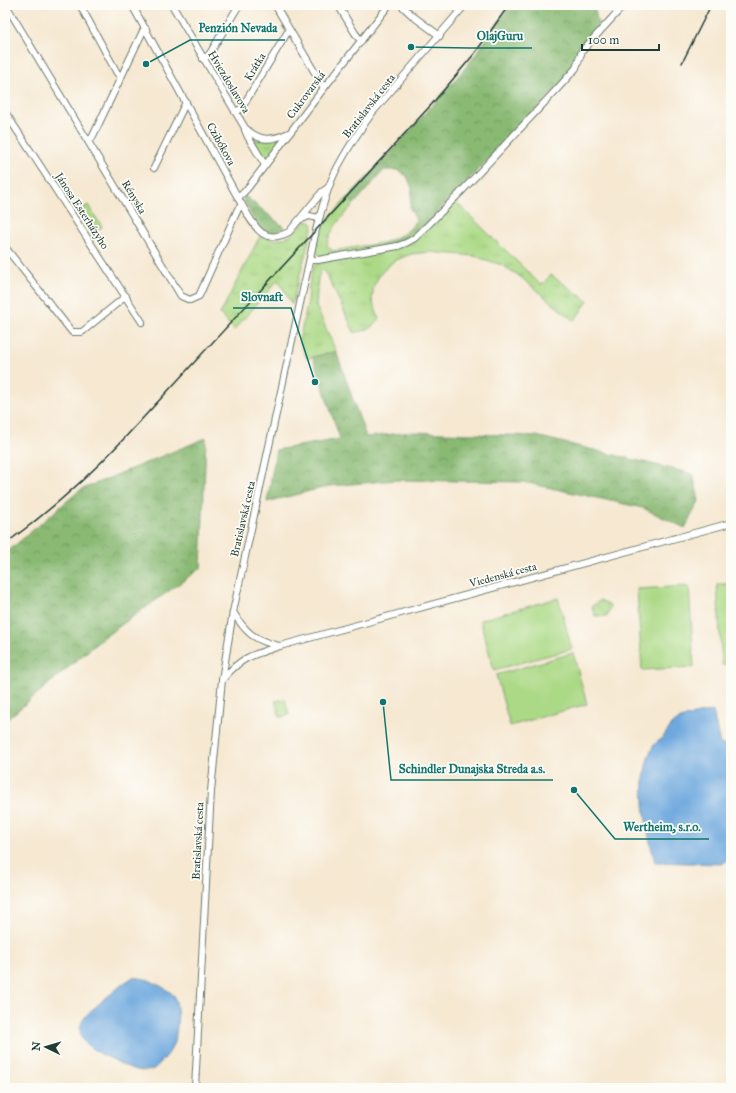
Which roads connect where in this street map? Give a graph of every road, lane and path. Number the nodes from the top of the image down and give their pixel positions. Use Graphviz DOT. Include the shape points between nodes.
graph roads {
  1 [pos="6,5"];
  2 [pos="80,5"];
  3 [pos="132,5"];
  4 [pos="172,5"];
  5 [pos="240,5"];
  6 [pos="275,5"];
  7 [pos="338,5"];
  8 [pos="389,5"];
  9 [pos="401,5"];
  10 [pos="465,5"];
  11 [pos="624,5"];
  12 [pos="146,29"];
  13 [pos="290,31"];
  14 [pos="440,36"];
  15 [pos="361,41"];
  16 [pos="203,59"];
  17 [pos="121,76"];
  18 [pos="324,88"];
  19 [pos="186,102"];
  20 [pos="5,112"];
  21 [pos="235,112"];
  22 [pos="245,128"];
  23 [pos="291,132"];
  24 [pos="88,140"];
  25 [pos="265,165"];
  26 [pos="154,168"];
  27 [pos="329,187"];
  28 [pos="239,197"];
  29 [pos="242,205"];
  30 [pos="319,218"];
  31 [pos="300,220"];
  32 [pos="5,247"];
  33 [pos="310,260"];
  34 [pos="126,296"];
  35 [pos="142,322"];
  36 [pos="731,523"];
  37 [pos="233,612"];
  38 [pos="280,646"];
  39 [pos="222,680"];
  40 [pos="195,1088"];
  1 -- 24 [label="street, Rényska"];
  2 -- 17 [label="street"];
  3 -- 12 [label="street, Czibókova"];
  4 -- 16 [label="street, Hviezdoslavova"];
  5 -- 16 [label="street" via="209,55"];
  6 -- 13 [label="street"];
  7 -- 15 [label="street"];
  8 -- 15 [label="street, Cukrovarská"];
  9 -- 14 [label="street"];
  10 -- 14 [label="street, Bratislavská cesta"];
  11 -- 33 [label="street" via="582,51 576,68 415,238 398,246"];
  12 -- 17 [label="street"];
  12 -- 19 [label="street, Czibókova"];
  13 -- 18 [label="street"];
  13 -- 21 [label="street, Krátka" via="241,109"];
  14 -- 27 [label="street, Bratislavská cesta" via="360,130 349,146"];
  15 -- 18 [label="street, Cukrovarská"];
  16 -- 21 [label="street, Hviezdoslavova"];
  17 -- 24 [label="street" via="92,138"];
  18 -- 23 [label="street, Cukrovarská"];
  19 -- 26 [label="street"];
  19 -- 28 [label="street, Czibókova"];
  20 -- 34 [label="street, Jánosa Esterházyho"];
  21 -- 22 [label="street, Hviezdoslavova"];
  22 -- 23 [label="street, Hviezdoslavova" via="253,135 267,139 282,137"];
  22 -- 25 [label="street, Hviezdoslavova"];
  23 -- 25 [label="street, Cukrovarská"];
  24 -- 29 [label="street, Rényska" via="181,296 190,300 199,296"];
  25 -- 28 [label="street, Cukrovarská"];
  27 -- 30 [label="street, Bratislavská cesta"];
  27 -- 31 [label="street, Czibókova"];
  28 -- 29 [label="street, Czibókova"];
  29 -- 31 [label="street, Czibókova" via="259,232 266,236 284,235"];
  30 -- 31 [label="street" via="309,216"];
  30 -- 33 [label="street, Bratislavská cesta"];
  32 -- 34 [label="street" via="72,332 82,332"];
  33 -- 37 [label="street, Bratislavská cesta"];
  34 -- 35 [label="street, Jánosa Esterházyho"];
  36 -- 38 [label="street, Viedenská cesta"];
  37 -- 38 [label="street" via="252,636"];
  37 -- 39 [label="street, Bratislavská cesta"];
  38 -- 39 [label="street, Viedenská cesta" via="243,659"];
  39 -- 40 [label="street, Bratislavská cesta" via="211,791"];
}
